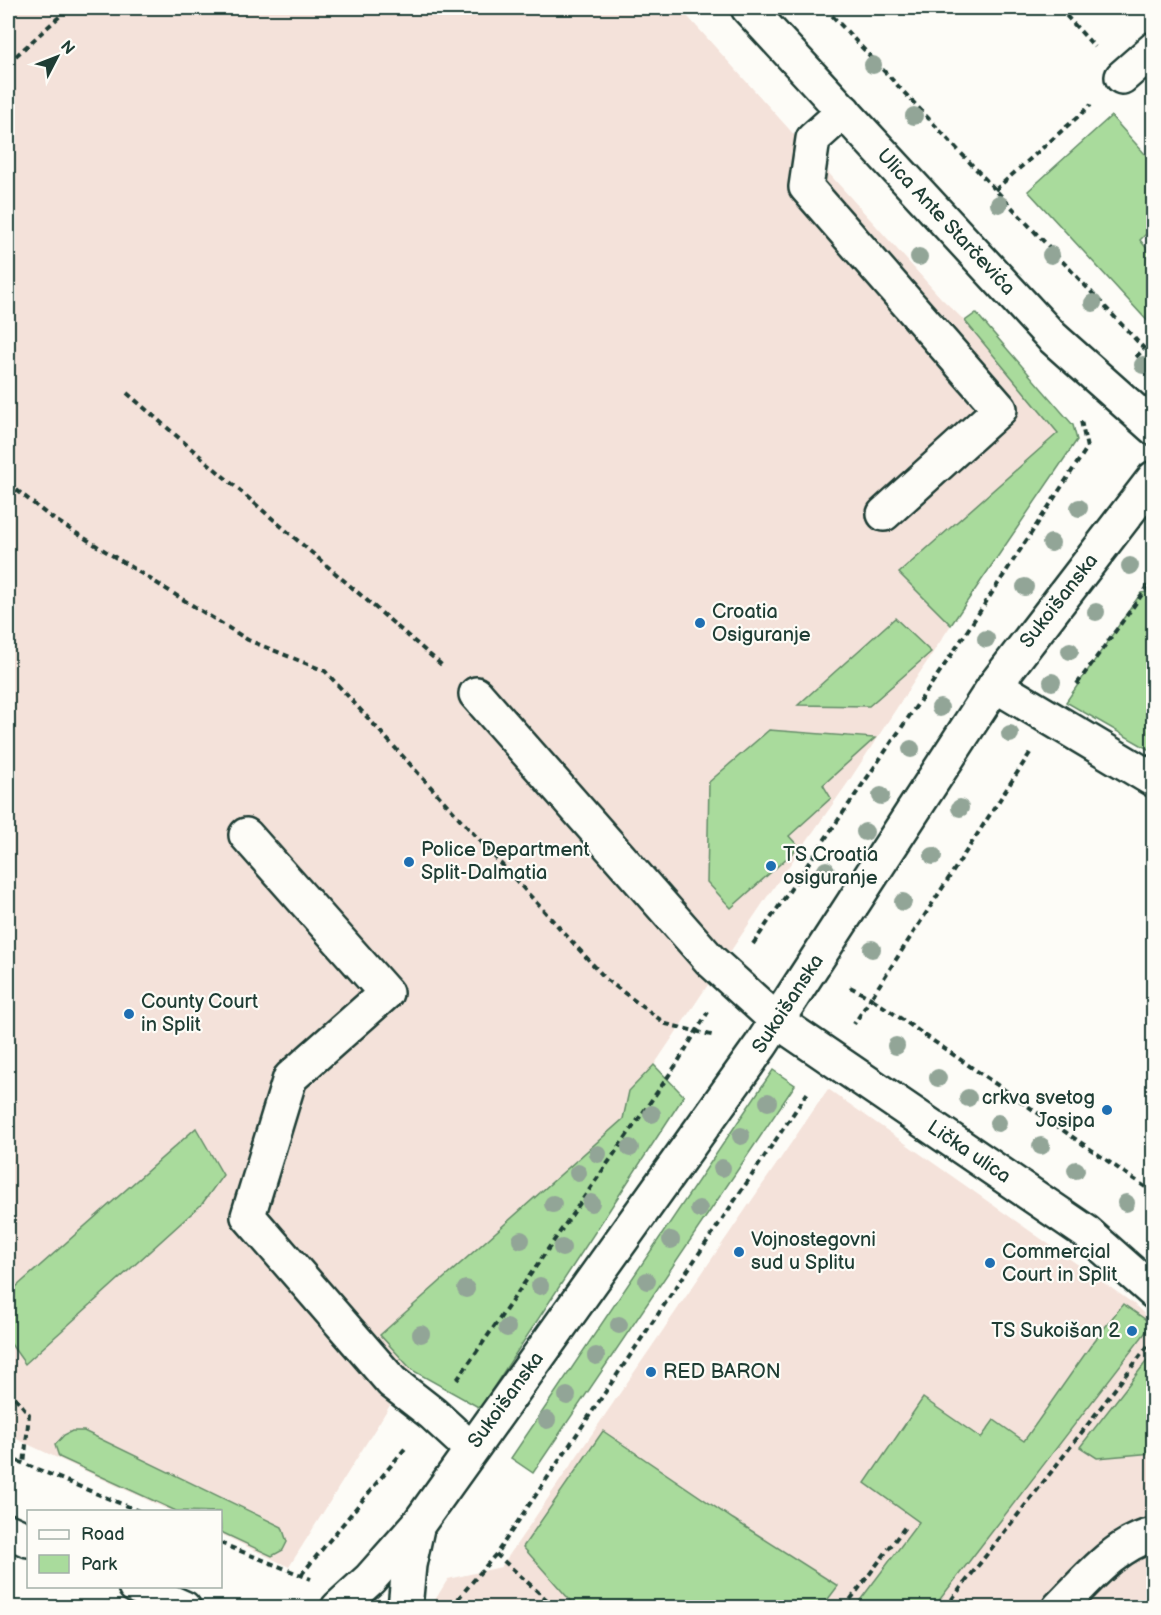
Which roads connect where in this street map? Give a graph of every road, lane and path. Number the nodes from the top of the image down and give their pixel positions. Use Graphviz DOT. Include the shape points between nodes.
graph roads {
  1 [pos="69,8"];
  2 [pos="748,8"];
  3 [pos="825,8"];
  4 [pos="1059,8"];
  5 [pos="1154,49"];
  6 [pos="8,63"];
  7 [pos="1122,77"];
  8 [pos="844,111"];
  9 [pos="995,190"];
  10 [pos="1154,359"];
  11 [pos="127,393"];
  12 [pos="1154,428"];
  13 [pos="1154,478"];
  14 [pos="8,483"];
  15 [pos="884,514"];
  16 [pos="1154,578"];
  17 [pos="995,685"];
  18 [pos="476,694"];
  19 [pos="1052,719"];
  20 [pos="1154,780"];
  21 [pos="246,835"];
  22 [pos="812,967"];
  23 [pos="871,998"];
  24 [pos="769,1033"];
  25 [pos="831,1058"];
  26 [pos="1154,1193"];
  27 [pos="1154,1292"];
  28 [pos="1154,1338"];
  29 [pos="8,1389"];
  30 [pos="471,1449"];
  31 [pos="8,1457"];
  32 [pos="24,1465"];
  33 [pos="136,1510"];
  34 [pos="417,1526"];
  35 [pos="905,1527"];
  36 [pos="8,1531"];
  37 [pos="1154,1535"];
  38 [pos="27,1540"];
  39 [pos="222,1544"];
  40 [pos="496,1554"];
  41 [pos="137,1588"];
  42 [pos="345,1602"];
  43 [pos="8,1605"];
  44 [pos="13,1608"];
  45 [pos="184,1608"];
  46 [pos="405,1608"];
  47 [pos="453,1608"];
  48 [pos="556,1608"];
  49 [pos="844,1608"];
  50 [pos="945,1608"];
  51 [pos="1059,1608"];
  1 -- 6 [label="path"];
  2 -- 8 [label="street, Ulica Ante Starčevića"];
  3 -- 9 [label="path"];
  4 -- 7 [label="path"];
  5 -- 7 [label="street"];
  7 -- 9 [label="path"];
  8 -- 12 [label="street, Ulica Ante Starčevića" via="1052,337"];
  8 -- 15 [label="street" via="813,139 806,187 1000,409"];
  9 -- 10 [label="path"];
  11 -- 18 [label="path"];
  13 -- 17 [label="street, Sukoišanska"];
  14 -- 24 [label="path" via="49,516 248,640 325,670 607,980 666,1024 694,1032"];
  16 -- 19 [label="path"];
  17 -- 19 [label="street"];
  17 -- 22 [label="street, Sukoišanska"];
  18 -- 24 [label="street, Lička ulica" via="710,960"];
  19 -- 20 [label="street"];
  19 -- 23 [label="path"];
  21 -- 30 [label="street" via="386,993 290,1078 248,1216 392,1382"];
  22 -- 23 [label="path"];
  22 -- 24 [label="street, Sukoišanska"];
  23 -- 25 [label="path"];
  23 -- 26 [label="path"];
  24 -- 25 [label="street, Lička ulica"];
  24 -- 30 [label="street, Sukoišanska"];
  25 -- 27 [label="street, Lička ulica" via="1086,1232"];
  25 -- 40 [label="path"];
  28 -- 50 [label="path"];
  29 -- 32 [label="path" via="29,1414"];
  30 -- 34 [label="street, Sukoišanska"];
  31 -- 32 [label="path"];
  32 -- 33 [label="path"];
  34 -- 42 [label="street, Sukoišanska"];
  34 -- 46 [label="street, Sukoišanska"];
  35 -- 49 [label="path"];
  36 -- 38 [label="street"];
  37 -- 51 [label="street" via="1141,1537 1122,1548"];
  39 -- 42 [label="path"];
  40 -- 47 [label="path"];
  40 -- 48 [label="path"];
  41 -- 45 [label="street"];
  43 -- 44 [label="path"];
}
